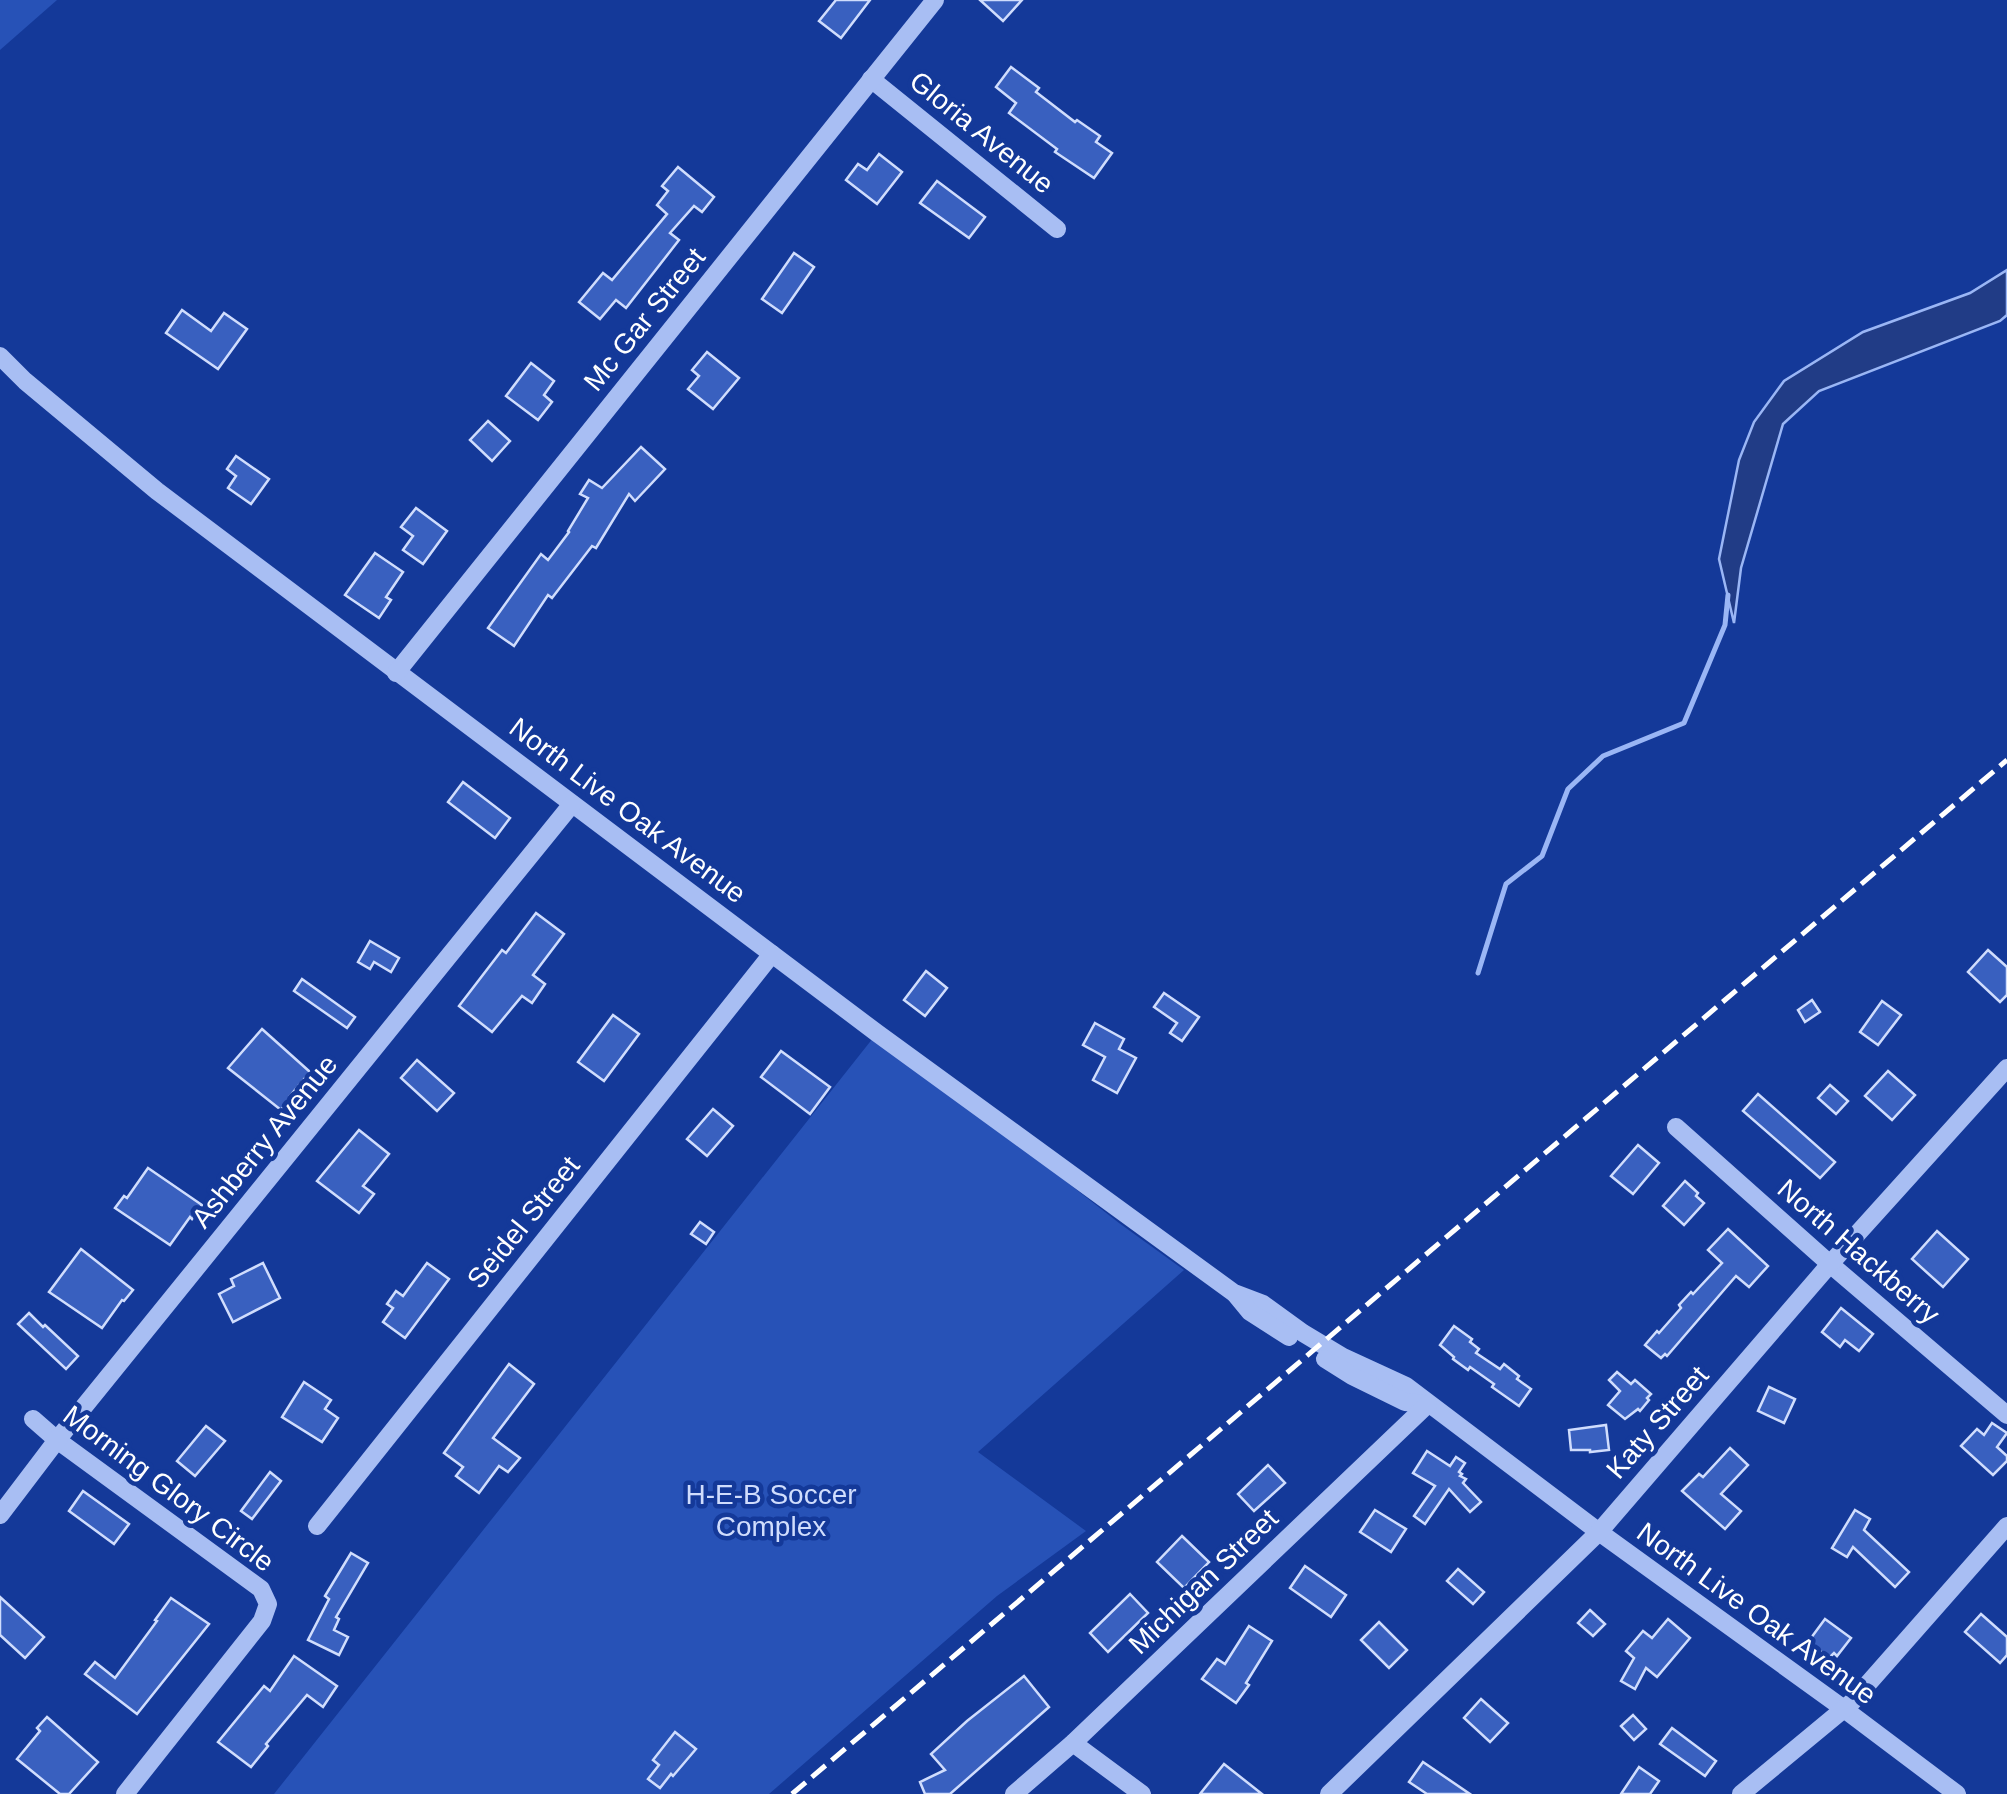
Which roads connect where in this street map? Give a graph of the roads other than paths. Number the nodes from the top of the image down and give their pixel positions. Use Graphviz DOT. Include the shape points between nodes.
graph roads {
  1 [pos="935,0"];
  2 [pos="872,78"];
  3 [pos="1057,229"];
  4 [pos="0,356"];
  5 [pos="396,673"];
  6 [pos="572,804"];
  7 [pos="772,954"];
  8 [pos="2007,1068"];
  9 [pos="1676,1127"];
  10 [pos="1830,1264"];
  11 [pos="1428,1404"];
  12 [pos="2007,1415"];
  13 [pos="34,1419"];
  14 [pos="57,1440"];
  15 [pos="0,1515"];
  16 [pos="317,1526"];
  17 [pos="2007,1526"];
  18 [pos="1598,1532"];
  19 [pos="1844,1709"];
  20 [pos="1073,1743"];
  21 [pos="125,1794"];
  22 [pos="1014,1794"];
  23 [pos="1142,1794"];
  24 [pos="1329,1794"];
  25 [pos="1741,1794"];
  26 [pos="1957,1794"];
  1 -- 2 [label="street, Mc Gar Street"];
  2 -- 3 [label="street, Gloria Avenue"];
  2 -- 5 [label="street, Mc Gar Street"];
  4 -- 5 [label="street, North Live Oak Avenue" via="157,491"];
  5 -- 6 [label="street, North Live Oak Avenue"];
  6 -- 7 [label="street, North Live Oak Avenue"];
  6 -- 14 [label="street, Ashberry Avenue"];
  7 -- 11 [label="street, North Live Oak Avenue" via="1234,1292 1250,1312 1352,1376 1404,1402"];
  7 -- 16 [label="street, Seidel Street"];
  8 -- 10 [label="street, Katy Street"];
  9 -- 10 [label="street, North Hackberry"];
  10 -- 12 [label="street, North Hackberry"];
  10 -- 18 [label="street, Katy Street"];
  11 -- 18 [label="street, North Live Oak Avenue"];
  11 -- 20 [label="street, Michigan Street"];
  13 -- 14 [label="street, Morning Glory Circle"];
  14 -- 15 [label="street, Ashberry Avenue"];
  14 -- 21 [label="street, Morning Glory Circle" via="260,1589 268,1604 262,1621"];
  17 -- 19 [label="street"];
  18 -- 19 [label="street, North Live Oak Avenue"];
  18 -- 24 [label="street, Katy Street"];
  19 -- 25 [label="street"];
  19 -- 26 [label="street, North Live Oak Avenue"];
  20 -- 22 [label="street, Michigan Street"];
  20 -- 23 [label="street"];
}
